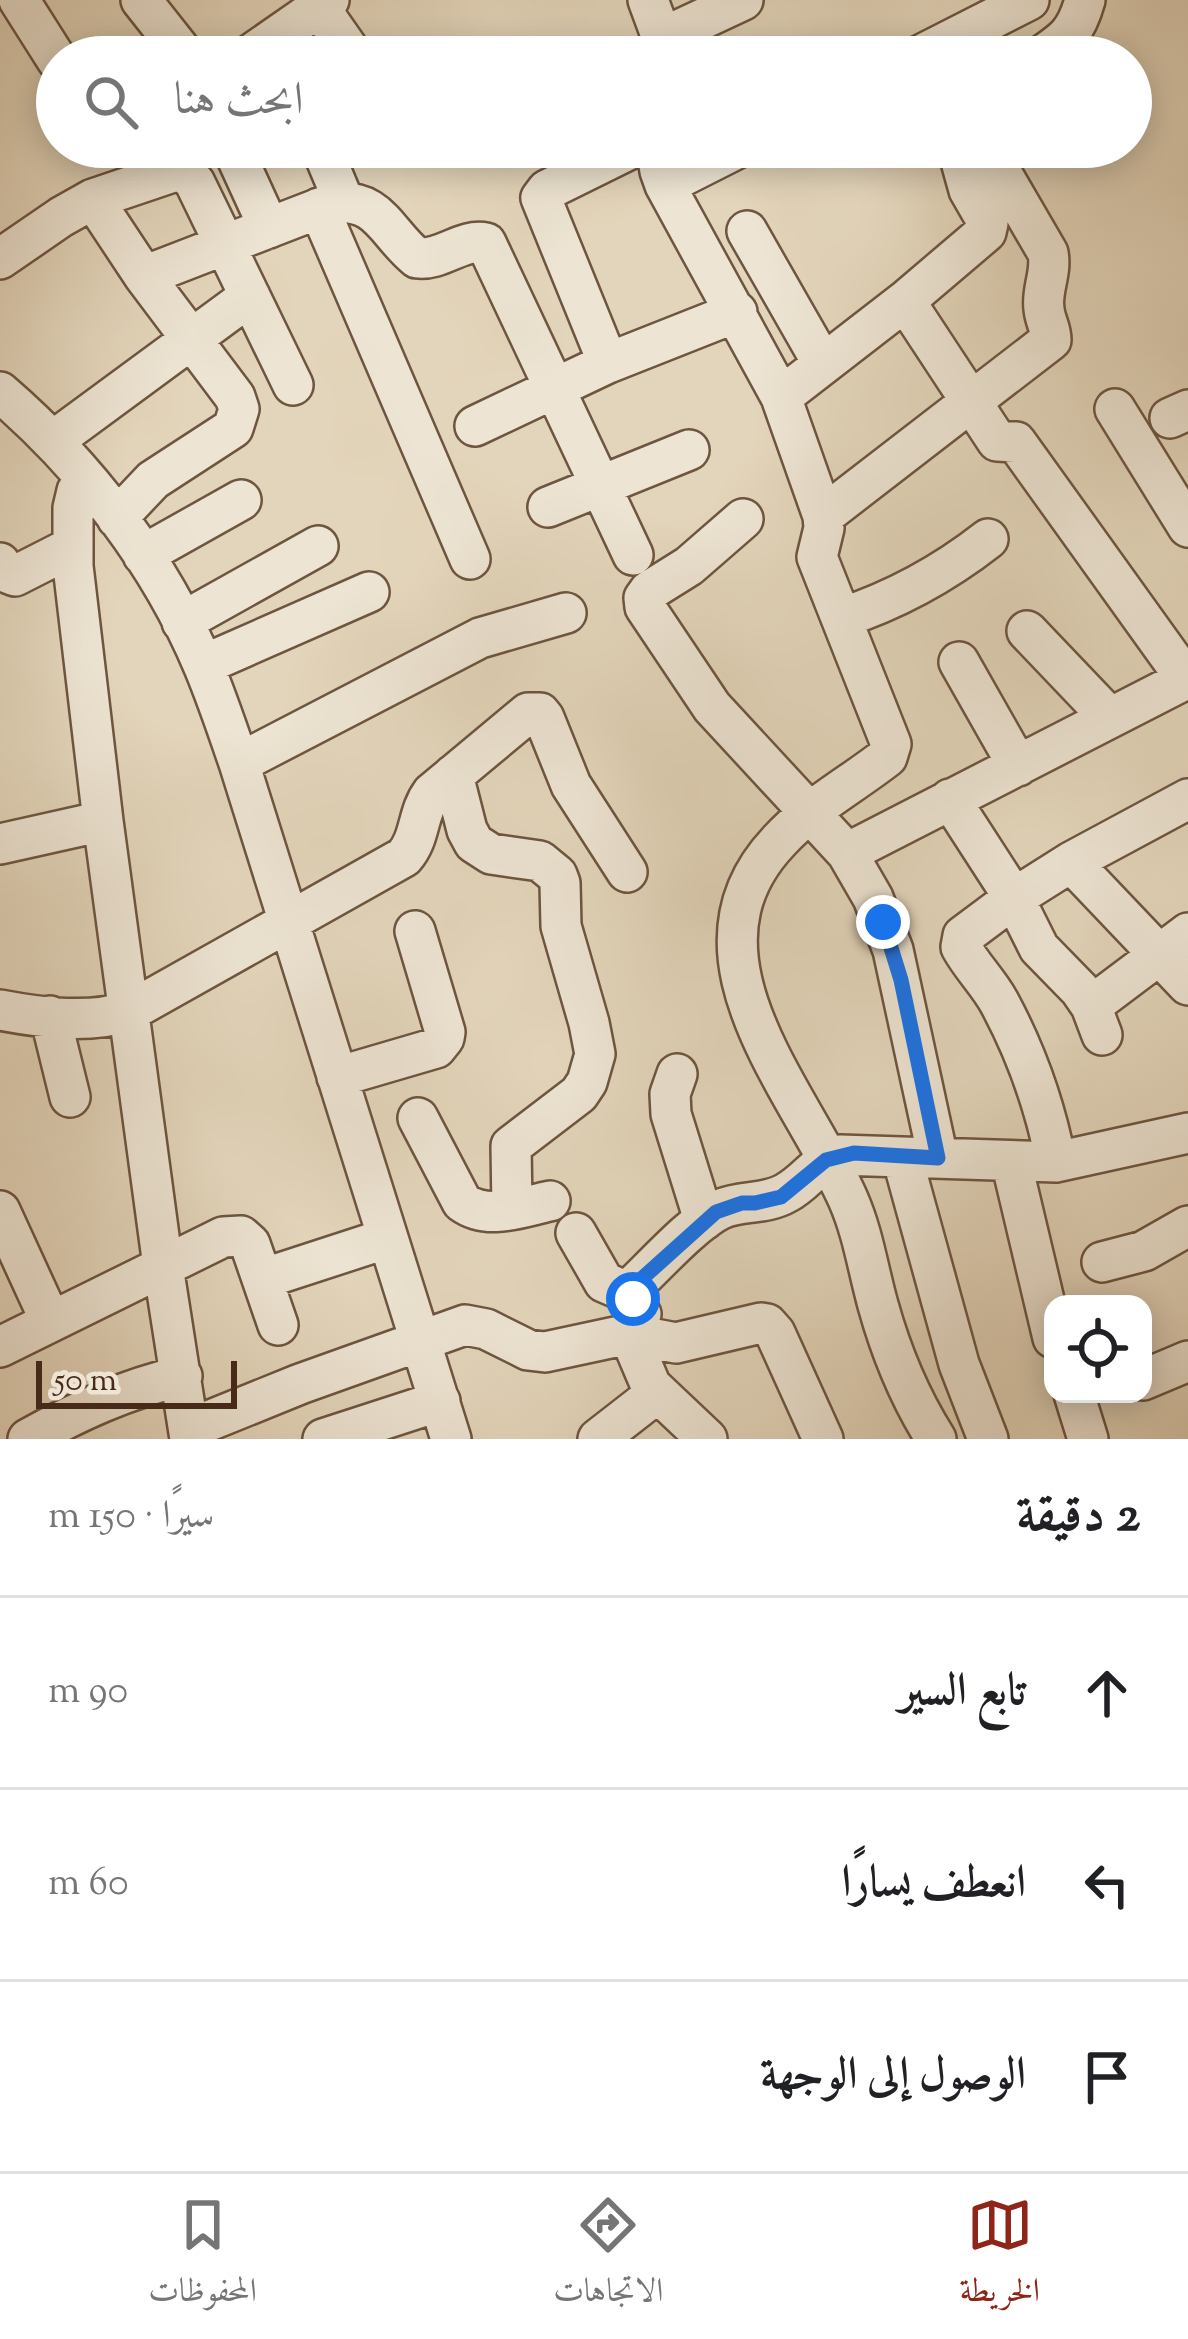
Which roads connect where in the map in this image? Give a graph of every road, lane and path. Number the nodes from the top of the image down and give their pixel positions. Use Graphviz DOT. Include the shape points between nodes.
graph roads {
  1 [pos="19,0"];
  2 [pos="141,0"];
  3 [pos="648,0"];
  4 [pos="743,0"];
  5 [pos="1029,0"];
  6 [pos="1085,0"];
  7 [pos="324,3"];
  8 [pos="42,36"];
  9 [pos="169,36"];
  10 [pos="277,36"];
  11 [pos="342,36"];
  12 [pos="660,36"];
  13 [pos="684,36"];
  14 [pos="958,36"];
  15 [pos="1069,36"];
  16 [pos="149,168"];
  17 [pos="178,168"];
  18 [pos="242,168"];
  19 [pos="325,168"];
  20 [pos="553,168"];
  21 [pos="662,168"];
  22 [pos="962,168"];
  23 [pos="999,168"];
  24 [pos="93,199"];
  25 [pos="332,205"];
  26 [pos="269,228"];
  27 [pos="747,231"];
  28 [pos="225,244"];
  29 [pos="0,259"];
  30 [pos="144,276"];
  31 [pos="250,296"];
  32 [pos="905,301"];
  33 [pos="737,312"];
  34 [pos="190,338"];
  35 [pos="608,363"];
  36 [pos="823,364"];
  37 [pos="293,385"];
  38 [pos="555,387"];
  39 [pos="0,392"];
  40 [pos="781,397"];
  41 [pos="972,403"];
  42 [pos="1115,409"];
  43 [pos="476,426"];
  44 [pos="53,441"];
  45 [pos="689,450"];
  46 [pos="86,479"];
  47 [pos="601,486"];
  48 [pos="241,500"];
  49 [pos="548,507"];
  50 [pos="823,516"];
  51 [pos="117,518"];
  52 [pos="743,519"];
  53 [pos="1188,527"];
  54 [pos="988,539"];
  55 [pos="318,546"];
  56 [pos="72,547"];
  57 [pos="143,555"];
  58 [pos="633,555"];
  59 [pos="470,559"];
  60 [pos="0,563"];
  61 [pos="369,592"];
  62 [pos="566,613"];
  63 [pos="841,618"];
  64 [pos="182,622"];
  65 [pos="1027,632"];
  66 [pos="959,662"];
  67 [pos="203,665"];
  68 [pos="1187,678"];
  69 [pos="1110,718"];
  70 [pos="239,763"];
  71 [pos="1018,766"];
  72 [pos="453,775"];
  73 [pos="950,799"];
  74 [pos="1186,804"];
  75 [pos="811,812"];
  76 [pos="103,821"];
  77 [pos="0,844"];
  78 [pos="847,853"];
  79 [pos="1072,862"];
  80 [pos="627,872"];
  81 [pos="1014,898"];
  82 [pos="287,922"];
  83 [pos="415,931"];
  84 [pos="1173,944"];
  85 [pos="1188,986"];
  86 [pos="0,1010"];
  87 [pos="130,1011"];
  88 [pos="50,1016"];
  89 [pos="677,1074"];
  90 [pos="337,1077"];
  91 [pos="70,1097"];
  92 [pos="418,1118"];
  93 [pos="1188,1133"];
  94 [pos="920,1158"];
  95 [pos="826,1160"];
  96 [pos="1011,1161"];
  97 [pos="1056,1162"];
  98 [pos="0,1211"];
  99 [pos="704,1220"];
  100 [pos="1188,1226"];
  101 [pos="576,1233"];
  102 [pos="388,1238"];
  103 [pos="1102,1262"];
  104 [pos="163,1266"];
  105 [pos="262,1280"];
  106 [pos="627,1292"];
  107 [pos="1044,1300"];
  108 [pos="50,1320"];
  109 [pos="278,1325"];
  110 [pos="643,1338"];
  111 [pos="420,1339"];
  112 [pos="0,1347"];
  113 [pos="1188,1360"];
  114 [pos="182,1376"];
  115 [pos="1152,1376"];
  116 [pos="657,1393"];
  117 [pos="440,1401"];
  118 [pos="190,1434"];
  119 [pos="28,1439"];
  120 [pos="323,1439"];
  121 [pos="452,1439"];
  122 [pos="598,1439"];
  123 [pos="706,1439"];
  124 [pos="823,1439"];
  125 [pos="936,1439"];
  126 [pos="988,1439"];
  1 -- 8 [label="street"];
  2 -- 9 [label="street"];
  3 -- 12 [label="street"];
  4 -- 13 [label="street"];
  5 -- 14 [label="street"];
  6 -- 15 [label="street"];
  7 -- 10 [label="street"];
  7 -- 11 [label="street"];
  16 -- 24 [label="street"];
  17 -- 28 [label="street"];
  18 -- 26 [label="street"];
  19 -- 25 [label="street"];
  20 -- 35 [label="street" via="541,203"];
  21 -- 33 [label="street"];
  22 -- 32 [label="street" via="988,227"];
  23 -- 41 [label="street" via="1048,253 1044,308 1053,337"];
  24 -- 29 [label="street"];
  24 -- 30 [label="street"];
  25 -- 26 [label="street"];
  25 -- 38 [label="street" via="362,203 418,258 486,243"];
  25 -- 59 [label="street"];
  26 -- 28 [label="street"];
  27 -- 36 [label="street"];
  28 -- 30 [label="street"];
  28 -- 31 [label="street"];
  30 -- 34 [label="street"];
  31 -- 34 [label="street"];
  31 -- 37 [label="street"];
  32 -- 36 [label="street"];
  32 -- 41 [label="street"];
  33 -- 35 [label="street"];
  33 -- 40 [label="street"];
  34 -- 44 [label="street"];
  34 -- 51 [label="street" via="235,397 237,423 153,480"];
  35 -- 38 [label="street"];
  36 -- 40 [label="street"];
  38 -- 43 [label="street"];
  38 -- 47 [label="street"];
  39 -- 44 [label="street"];
  40 -- 50 [label="street"];
  41 -- 50 [label="street"];
  41 -- 68 [label="street" via="997,441 1016,442"];
  42 -- 53 [label="street"];
  44 -- 46 [label="street"];
  45 -- 47 [label="street"];
  46 -- 51 [label="street"];
  46 -- 56 [label="street" via="73,508"];
  47 -- 49 [label="street"];
  47 -- 58 [label="street"];
  48 -- 57 [label="street"];
  50 -- 63 [label="street" via="817,557"];
  51 -- 57 [label="street"];
  52 -- 75 [label="street" via="649,591 645,607 712,707"];
  54 -- 63 [label="street" via="904,595"];
  55 -- 64 [label="street"];
  56 -- 60 [label="street" via="15,576"];
  56 -- 76 [label="street"];
  57 -- 64 [label="street"];
  61 -- 67 [label="street"];
  62 -- 70 [label="street" via="481,638"];
  63 -- 75 [label="street" via="890,750"];
  64 -- 67 [label="street"];
  65 -- 69 [label="street"];
  66 -- 71 [label="street"];
  67 -- 70 [label="street"];
  68 -- 69 [label="street"];
  69 -- 71 [label="street"];
  70 -- 82 [label="street"];
  71 -- 73 [label="street"];
  72 -- 80 [label="street" via="522,716 540,713 581,803"];
  72 -- 82 [label="street" via="427,800 404,856"];
  72 -- 92 [label="street" via="474,843 491,854 540,861 556,875 595,1054 579,1094 511,1146 509,1159 531,1205 485,1213 462,1202"];
  73 -- 78 [label="street"];
  73 -- 81 [label="street"];
  74 -- 79 [label="street"];
  75 -- 78 [label="street"];
  75 -- 95 [label="street" via="776,843 746,894 737,950 756,1026"];
  76 -- 77 [label="street"];
  76 -- 87 [label="street"];
  78 -- 94 [label="street" via="893,950"];
  79 -- 81 [label="street"];
  79 -- 84 [label="street"];
  81 -- 84 [label="street" via="1039,948 1096,1021"];
  81 -- 97 [label="street" via="971,928 961,947 1024,1052"];
  82 -- 87 [label="street"];
  82 -- 90 [label="street"];
  83 -- 90 [label="street" via="445,1038 436,1048"];
  84 -- 85 [label="street"];
  86 -- 88 [label="street"];
  87 -- 88 [label="street"];
  87 -- 104 [label="street"];
  88 -- 91 [label="street"];
  89 -- 99 [label="street" via="669,1104"];
  90 -- 102 [label="street"];
  93 -- 97 [label="street"];
  94 -- 95 [label="street" via="854,1153"];
  94 -- 96 [label="street"];
  94 -- 126 [label="street" via="959,1364"];
  95 -- 99 [label="street" via="781,1197 729,1206"];
  95 -- 125 [label="street" via="859,1226 897,1361"];
  96 -- 97 [label="street"];
  96 -- 107 [label="street"];
  98 -- 108 [label="street"];
  99 -- 106 [label="street"];
  100 -- 103 [label="street" via="1144,1251"];
  101 -- 106 [label="street" via="604,1282"];
  102 -- 105 [label="street"];
  102 -- 111 [label="street"];
  104 -- 105 [label="street" via="235,1234 250,1244"];
  104 -- 108 [label="street"];
  104 -- 114 [label="street"];
  105 -- 109 [label="street"];
  106 -- 110 [label="street"];
  108 -- 112 [label="street"];
  110 -- 111 [label="street" via="545,1352 476,1325"];
  110 -- 116 [label="street" via="646,1378"];
  110 -- 124 [label="street" via="676,1343 767,1324"];
  111 -- 117 [label="street"];
  111 -- 118 [label="street"];
  113 -- 115 [label="street"];
  114 -- 118 [label="street"];
  114 -- 119 [label="street" via="100,1402"];
  116 -- 122 [label="street"];
  116 -- 123 [label="street"];
  117 -- 120 [label="street"];
  117 -- 121 [label="street"];
}
